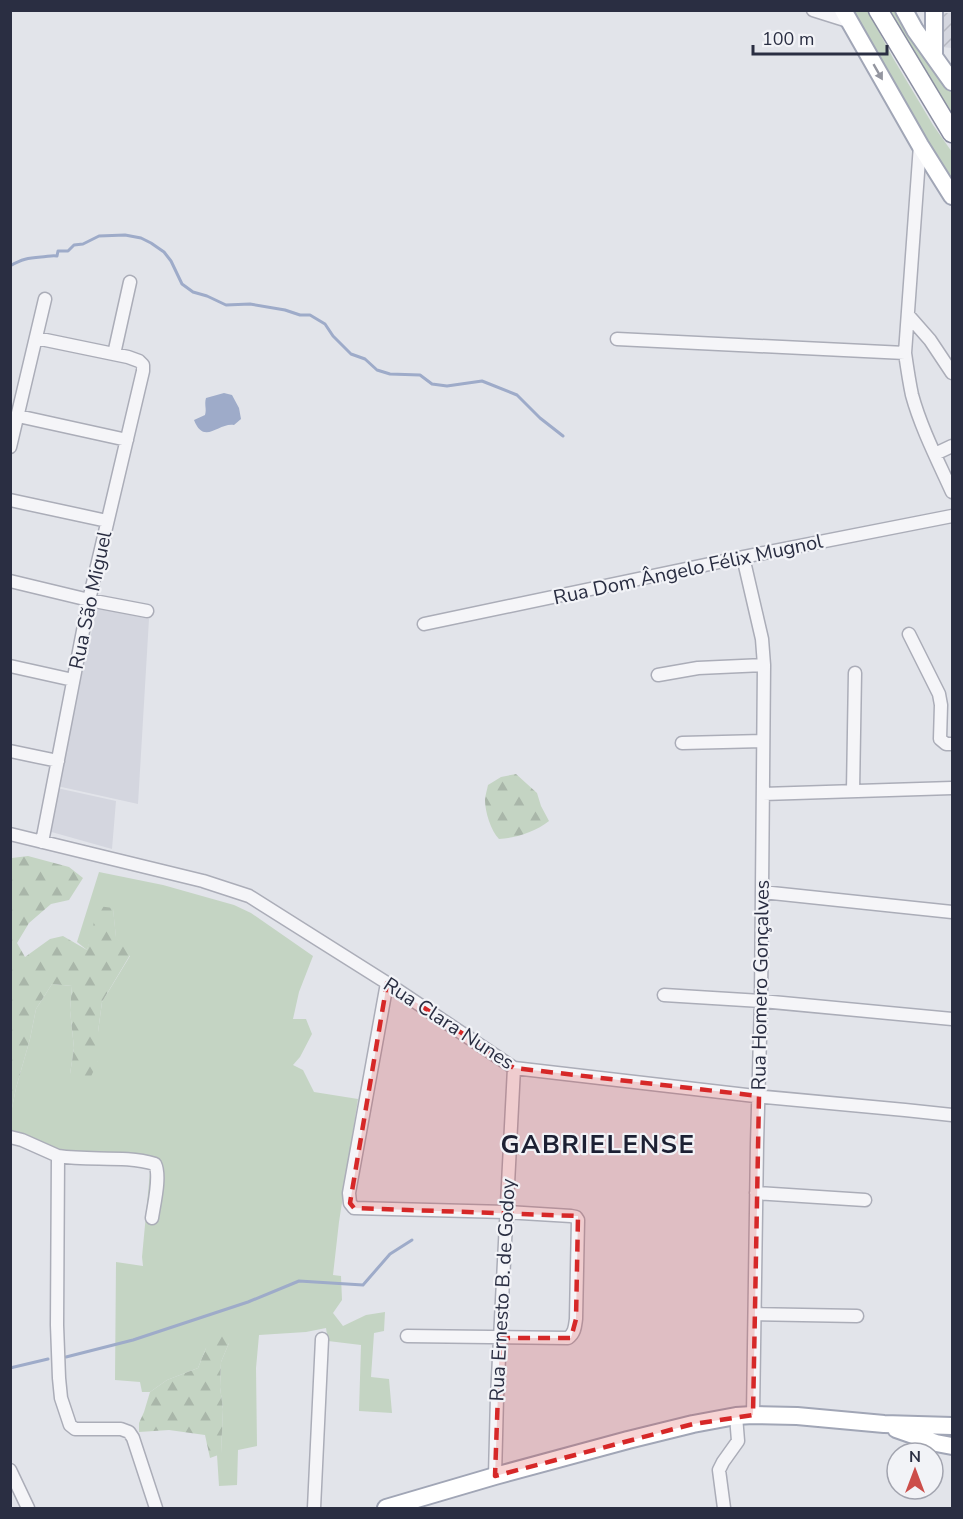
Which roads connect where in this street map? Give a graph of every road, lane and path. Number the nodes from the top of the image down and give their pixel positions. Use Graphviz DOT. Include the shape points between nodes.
graph roads {
  1 [pos="813,10"];
  2 [pos="878,10"];
  3 [pos="904,10"];
  4 [pos="934,10"];
  5 [pos="846,16"];
  6 [pos="934,56"];
  7 [pos="952,82"];
  8 [pos="952,133"];
  9 [pos="920,145"];
  10 [pos="941,179"];
  11 [pos="917,191"];
  12 [pos="952,196"];
  13 [pos="130,282"];
  14 [pos="45,299"];
  15 [pos="908,315"];
  16 [pos="36,338"];
  17 [pos="617,339"];
  18 [pos="905,353"];
  19 [pos="114,354"];
  20 [pos="952,373"];
  21 [pos="18,416"];
  22 [pos="127,440"];
  23 [pos="952,446"];
  24 [pos="11,447"];
  25 [pos="935,454"];
  26 [pos="952,492"];
  27 [pos="10,500"];
  28 [pos="952,516"];
  29 [pos="107,521"];
  30 [pos="743,557"];
  31 [pos="10,581"];
  32 [pos="89,600"];
  33 [pos="147,611"];
  34 [pos="424,624"];
  35 [pos="909,634"];
  36 [pos="764,665"];
  37 [pos="10,666"];
  38 [pos="855,673"];
  39 [pos="657,675"];
  40 [pos="73,680"];
  41 [pos="764,741"];
  42 [pos="682,743"];
  43 [pos="949,744"];
  44 [pos="10,751"];
  45 [pos="58,761"];
  46 [pos="952,788"];
  47 [pos="853,791"];
  48 [pos="763,794"];
  49 [pos="10,834"];
  50 [pos="42,842"];
  51 [pos="762,892"];
  52 [pos="952,912"];
  53 [pos="387,983"];
  54 [pos="664,995"];
  55 [pos="760,1000"];
  56 [pos="952,1019"];
  57 [pos="514,1068"];
  58 [pos="759,1096"];
  59 [pos="952,1115"];
  60 [pos="16,1139"];
  61 [pos="58,1156"];
  62 [pos="756,1193"];
  63 [pos="865,1200"];
  64 [pos="506,1212"];
  65 [pos="152,1218"];
  66 [pos="755,1314"];
  67 [pos="857,1316"];
  68 [pos="407,1336"];
  69 [pos="500,1338"];
  70 [pos="322,1339"];
  71 [pos="744,1415"];
  72 [pos="884,1424"];
  73 [pos="952,1426"];
  74 [pos="952,1446"];
  75 [pos="10,1470"];
  76 [pos="495,1476"];
  77 [pos="28,1509"];
  78 [pos="156,1509"];
  79 [pos="314,1509"];
  80 [pos="386,1509"];
  81 [pos="724,1509"];
  1 -- 5 [label="street"];
  2 -- 8 [label="highway"];
  3 -- 6 [label="main road"];
  4 -- 6 [label="main road"];
  5 -- 9 [label="main road, one-way"];
  6 -- 7 [label="main road"];
  9 -- 10 [label="main road"];
  9 -- 11 [label="street"];
  10 -- 11 [label="street" via="924,181"];
  10 -- 12 [label="main road"];
  11 -- 15 [label="street"];
  13 -- 19 [label="street"];
  14 -- 16 [label="street"];
  15 -- 18 [label="street"];
  15 -- 20 [label="street"];
  16 -- 19 [label="street"];
  16 -- 21 [label="street"];
  17 -- 18 [label="street"];
  18 -- 25 [label="street" via="913,397"];
  19 -- 22 [label="street, Rua São Miguel" via="143,365"];
  21 -- 22 [label="street"];
  21 -- 24 [label="street"];
  22 -- 29 [label="street, Rua São Miguel"];
  23 -- 25 [label="street"];
  25 -- 26 [label="street"];
  27 -- 29 [label="street"];
  28 -- 30 [label="street, Rua Dom Ângelo Félix Mugnol"];
  29 -- 32 [label="street, Rua São Miguel"];
  30 -- 34 [label="street, Rua Dom Ângelo Félix Mugnol"];
  30 -- 36 [label="street, Rua Homero Gonçalves"];
  31 -- 32 [label="street"];
  32 -- 33 [label="street"];
  32 -- 40 [label="street, Rua São Miguel"];
  35 -- 43 [label="street" via="939,694 940,736 942,742"];
  36 -- 39 [label="street" via="698,668"];
  36 -- 41 [label="street, Rua Homero Gonçalves"];
  37 -- 40 [label="street"];
  38 -- 47 [label="street"];
  40 -- 45 [label="street, Rua São Miguel"];
  41 -- 42 [label="street"];
  41 -- 48 [label="street, Rua Homero Gonçalves"];
  44 -- 45 [label="street"];
  45 -- 50 [label="street, Rua São Miguel"];
  46 -- 47 [label="street"];
  47 -- 48 [label="street"];
  48 -- 51 [label="street, Rua Homero Gonçalves"];
  49 -- 50 [label="street, Rua Clara Nunes"];
  50 -- 53 [label="street, Rua Clara Nunes" via="249,896"];
  51 -- 52 [label="street"];
  51 -- 55 [label="street, Rua Homero Gonçalves"];
  53 -- 57 [label="street, Rua Clara Nunes"];
  53 -- 64 [label="street" via="350,1203 354,1208"];
  54 -- 55 [label="street"];
  55 -- 56 [label="street"];
  55 -- 58 [label="street, Rua Homero Gonçalves"];
  57 -- 58 [label="street, Rua Clara Nunes"];
  57 -- 64 [label="street, Rua Ernesto B. de Godoy"];
  58 -- 59 [label="street, Rua Clara Nunes"];
  58 -- 62 [label="street, Rua Homero Gonçalves"];
  60 -- 61 [label="street"];
  61 -- 65 [label="street" via="155,1164"];
  61 -- 78 [label="street" via="57,1325 61,1398 75,1429 129,1432"];
  62 -- 63 [label="street"];
  62 -- 66 [label="street, Rua Homero Gonçalves"];
  64 -- 69 [label="street, Rua Ernesto B. de Godoy"];
  64 -- 69 [label="street" via="571,1216 578,1220 576,1319 568,1338"];
  66 -- 67 [label="street"];
  66 -- 71 [label="street, Rua Homero Gonçalves"];
  68 -- 69 [label="street"];
  69 -- 76 [label="street, Rua Ernesto B. de Godoy"];
  70 -- 79 [label="street"];
  71 -- 72 [label="main road"];
  71 -- 76 [label="main road" via="672,1429"];
  71 -- 81 [label="street, Rua Homero Gonçalves" via="738,1441 720,1470"];
  72 -- 73 [label="main road"];
  72 -- 74 [label="main road"];
  75 -- 77 [label="street"];
  76 -- 80 [label="main road"];
}
